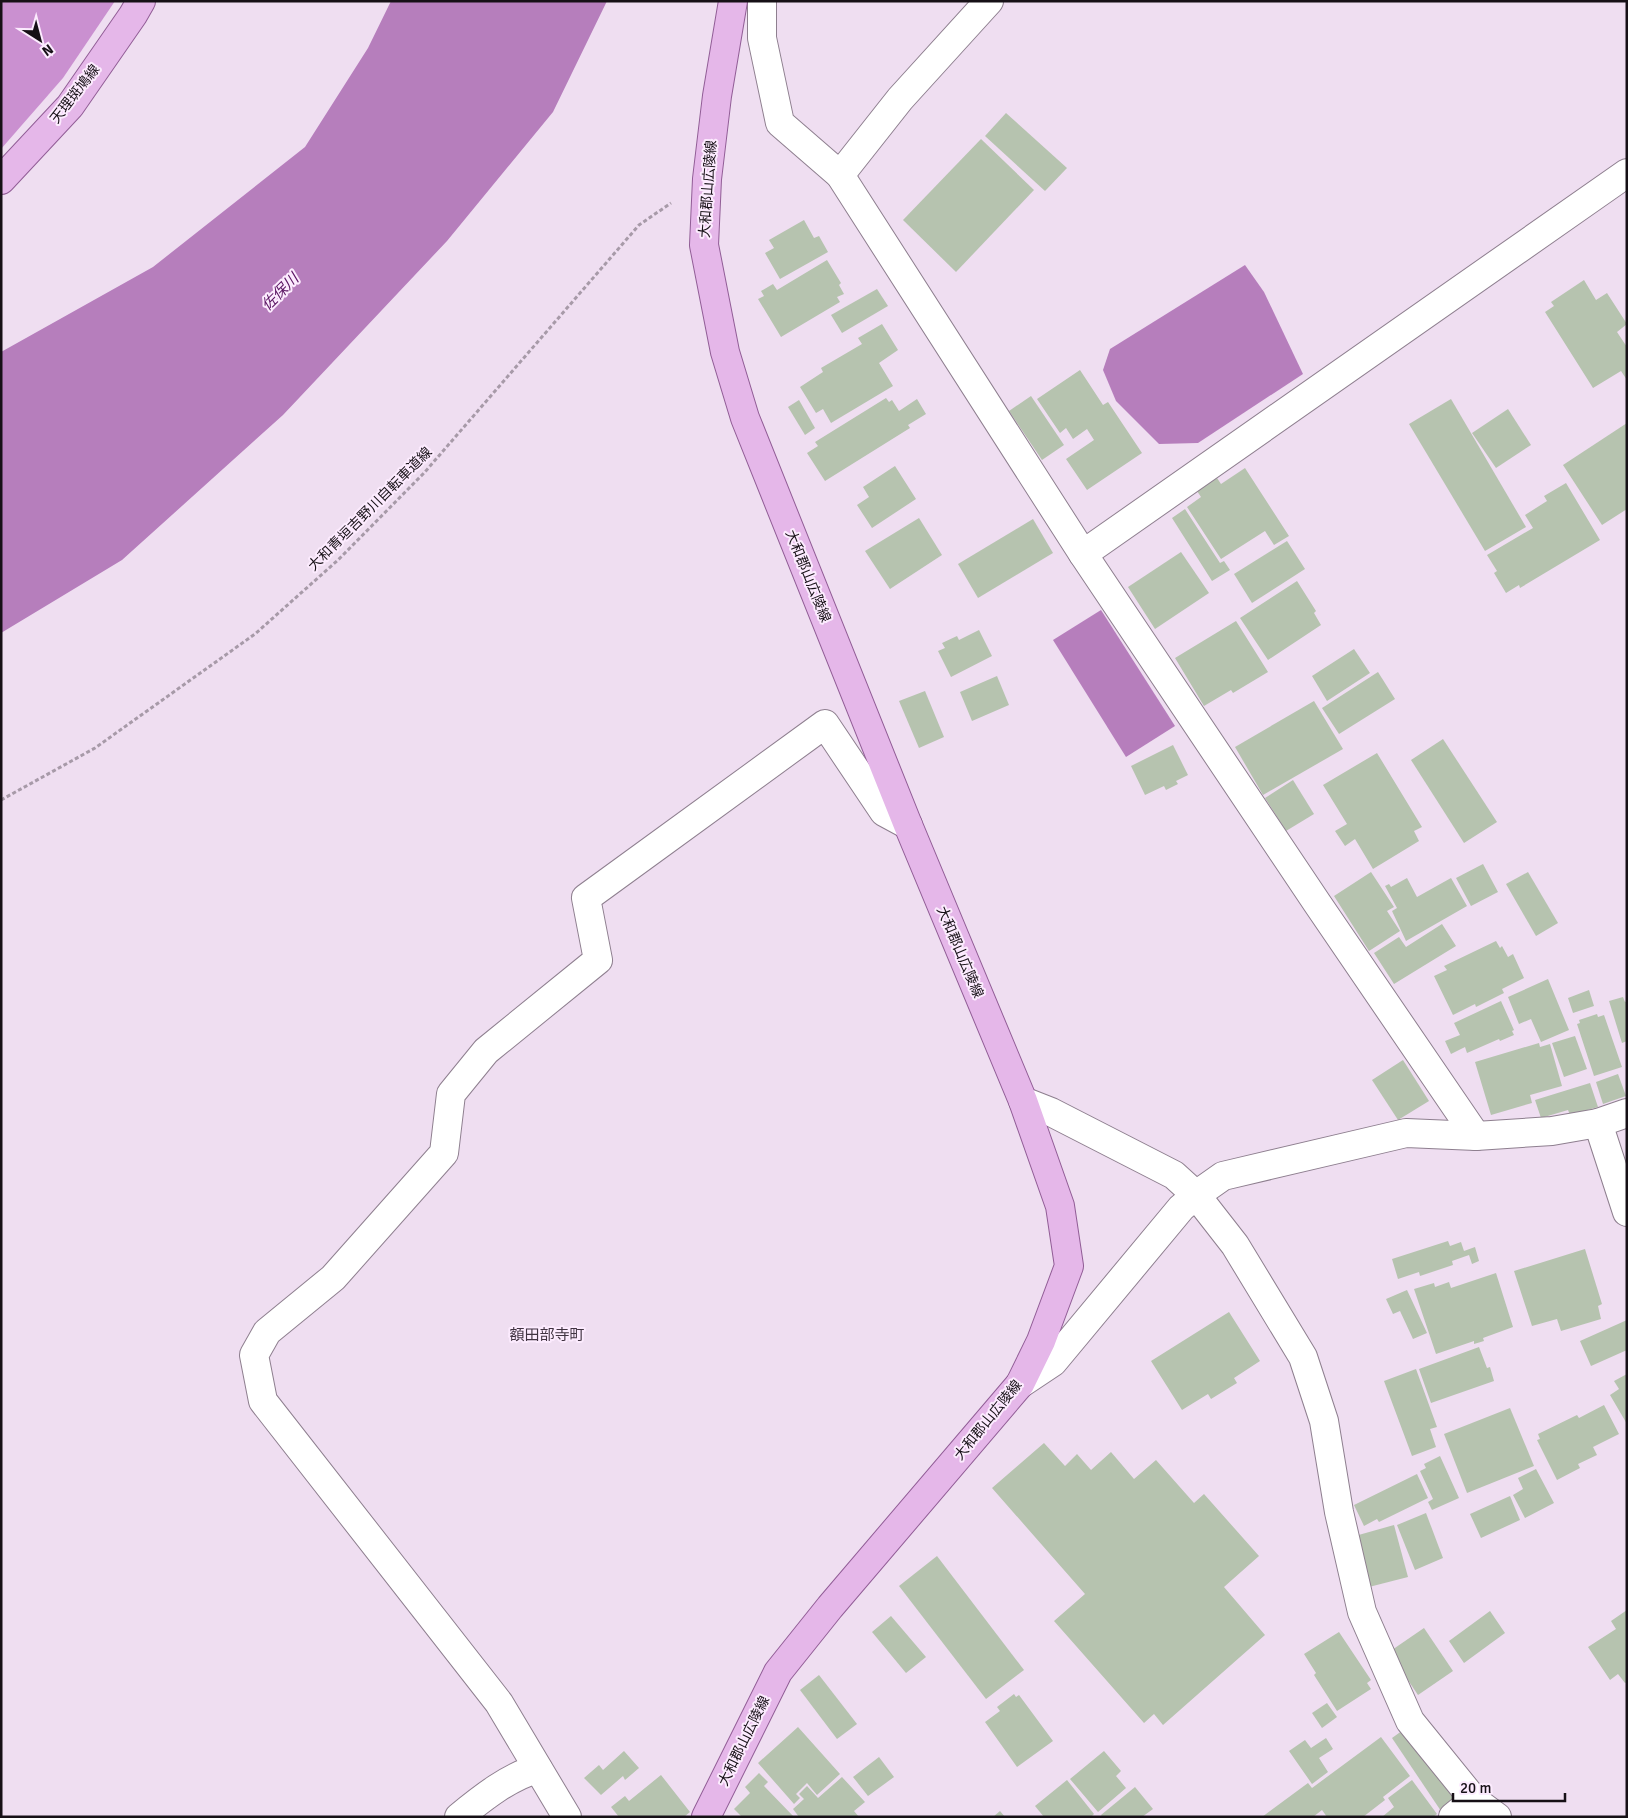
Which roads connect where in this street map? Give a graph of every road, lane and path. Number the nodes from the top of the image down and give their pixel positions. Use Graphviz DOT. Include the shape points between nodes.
graph roads {
  1 [pos="141,1"];
  2 [pos="733,1"];
  3 [pos="762,1"];
  4 [pos="989,1"];
  5 [pos="1627,173"];
  6 [pos="840,174"];
  7 [pos="707,179"];
  8 [pos="1,180"];
  9 [pos="1083,554"];
  10 [pos="1,800"];
  11 [pos="908,824"];
  12 [pos="1022,1101"];
  13 [pos="1627,1113"];
  14 [pos="1598,1123"];
  15 [pos="1476,1136"];
  16 [pos="1196,1195"];
  17 [pos="1627,1212"];
  18 [pos="1020,1384"];
  19 [pos="538,1769"];
  20 [pos="1474,1800"];
  21 [pos="459,1817"];
  22 [pos="567,1817"];
  23 [pos="706,1817"];
  24 [pos="1453,1817"];
  25 [pos="1498,1817"];
  1 -- 8 [label="main road, 天理斑鳩線" via="70,106"];
  2 -- 7 [label="main road, 大和郡山広陵線"];
  3 -- 6 [label="street" via="762,38 780,123"];
  4 -- 6 [label="street" via="900,99"];
  5 -- 9 [label="street"];
  6 -- 9 [label="street"];
  7 -- 10 [label="path, 大和青垣吉野川自転車道線" via="639,225 424,473 338,560 255,634 95,748"];
  7 -- 11 [label="main road, 大和郡山広陵線" via="704,245 725,352 745,418"];
  9 -- 15 [label="street"];
  11 -- 12 [label="main road, 大和郡山広陵線"];
  11 -- 19 [label="street" via="884,812 824,724 586,898 598,960 486,1051 451,1094 444,1153 333,1278 268,1332 254,1354 263,1401 500,1703"];
  12 -- 16 [label="street" via="1052,1112 1174,1176"];
  12 -- 18 [label="main road, 大和郡山広陵線" via="1060,1206 1069,1266 1041,1341"];
  13 -- 14 [label="street"];
  14 -- 15 [label="street" via="1552,1131"];
  14 -- 17 [label="street"];
  15 -- 16 [label="street" via="1406,1133 1223,1176"];
  16 -- 18 [label="street" via="1181,1208 1053,1362"];
  16 -- 20 [label="street" via="1235,1245 1303,1357 1324,1421 1339,1512 1362,1612 1410,1721"];
  18 -- 23 [label="main road, 大和郡山広陵線" via="778,1672"];
  19 -- 21 [label="street" via="526,1772"];
  19 -- 22 [label="street"];
  20 -- 24 [label="street"];
  20 -- 25 [label="street"];
}
